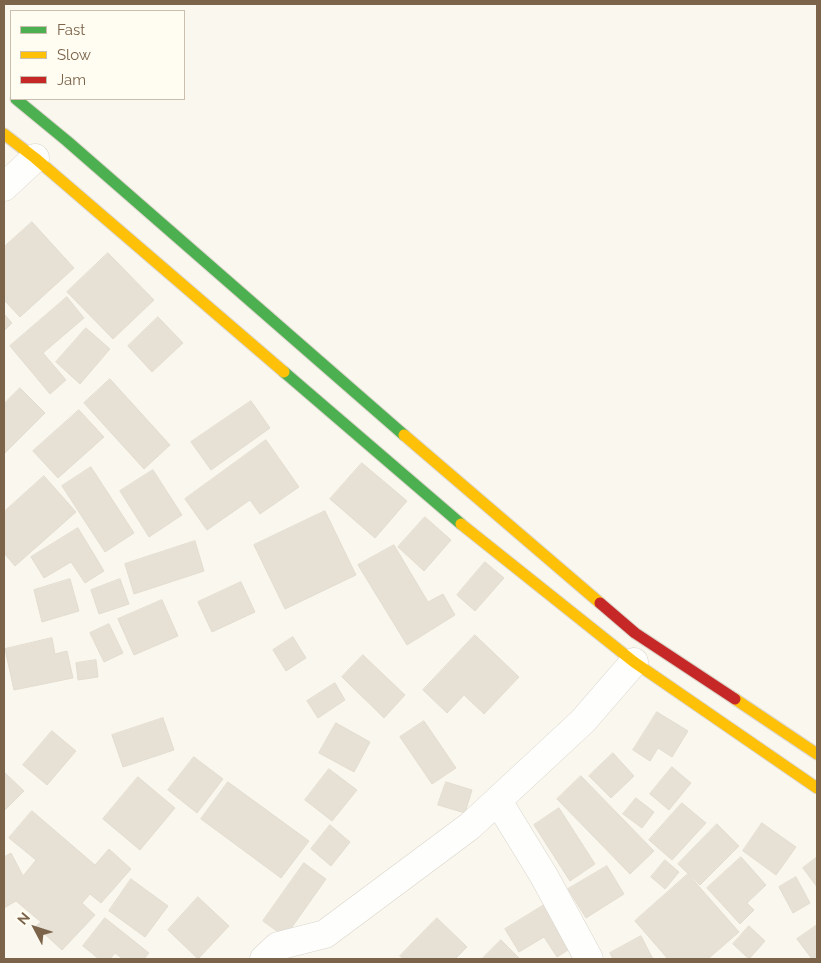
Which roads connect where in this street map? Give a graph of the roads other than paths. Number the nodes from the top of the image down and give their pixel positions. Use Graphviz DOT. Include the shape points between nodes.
graph roads {
  1 [pos="17,100"];
  2 [pos="4,134"];
  3 [pos="35,158"];
  4 [pos="4,187"];
  5 [pos="634,662"];
  6 [pos="817,754"];
  7 [pos="817,788"];
  8 [pos="498,801"];
  9 [pos="264,959"];
  10 [pos="588,959"];
  1 -- 6 [label="highway" via="635,633"];
  2 -- 3 [label="highway"];
  3 -- 4 [label="street"];
  3 -- 5 [label="highway" via="464,527"];
  5 -- 7 [label="highway"];
  5 -- 8 [label="street" via="583,721"];
  8 -- 9 [label="street" via="470,826 325,934 278,946"];
  8 -- 10 [label="street" via="544,876"];
}
